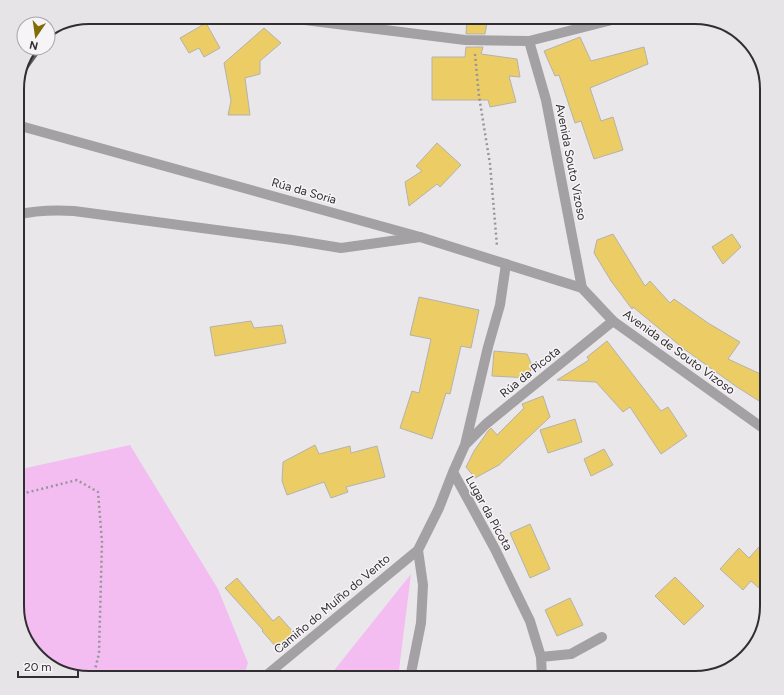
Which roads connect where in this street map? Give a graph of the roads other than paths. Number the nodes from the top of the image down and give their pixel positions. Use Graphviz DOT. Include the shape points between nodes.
graph roads {
  1 [pos="340,24"];
  2 [pos="597,24"];
  3 [pos="529,42"];
  4 [pos="24,127"];
  5 [pos="24,213"];
  6 [pos="420,238"];
  7 [pos="502,263"];
  8 [pos="582,288"];
  9 [pos="613,321"];
  10 [pos="760,426"];
  11 [pos="466,445"];
  12 [pos="452,472"];
  13 [pos="418,550"];
  14 [pos="602,637"];
  15 [pos="541,657"];
  16 [pos="271,671"];
  17 [pos="411,671"];
  18 [pos="542,671"];
  1 -- 3 [label="street" via="474,40"];
  2 -- 3 [label="street"];
  3 -- 8 [label="street, Avenida Souto Vizoso" via="546,100"];
  4 -- 6 [label="street, Rúa da Soria"];
  5 -- 6 [label="street" via="48,210 74,211 341,248"];
  6 -- 7 [label="street, Rúa da Soria"];
  7 -- 8 [label="street, Rúa da Soria"];
  7 -- 11 [label="street, Lugar da Picota" via="500,305"];
  8 -- 9 [label="street, Avenida de Souto Vizoso"];
  9 -- 10 [label="street, Avenida de Souto Vizoso"];
  9 -- 11 [label="street, Rúa da Picota" via="486,424"];
  11 -- 12 [label="street, Lugar da Picota"];
  12 -- 13 [label="street" via="439,508"];
  12 -- 15 [label="street, Lugar da Picota" via="495,549 530,621"];
  13 -- 16 [label="street, Camiño do Muíño do Vento"];
  13 -- 17 [label="street" via="423,585 421,622"];
  14 -- 15 [label="street" via="571,654"];
  15 -- 18 [label="street, Lugar da Picota"];
}
